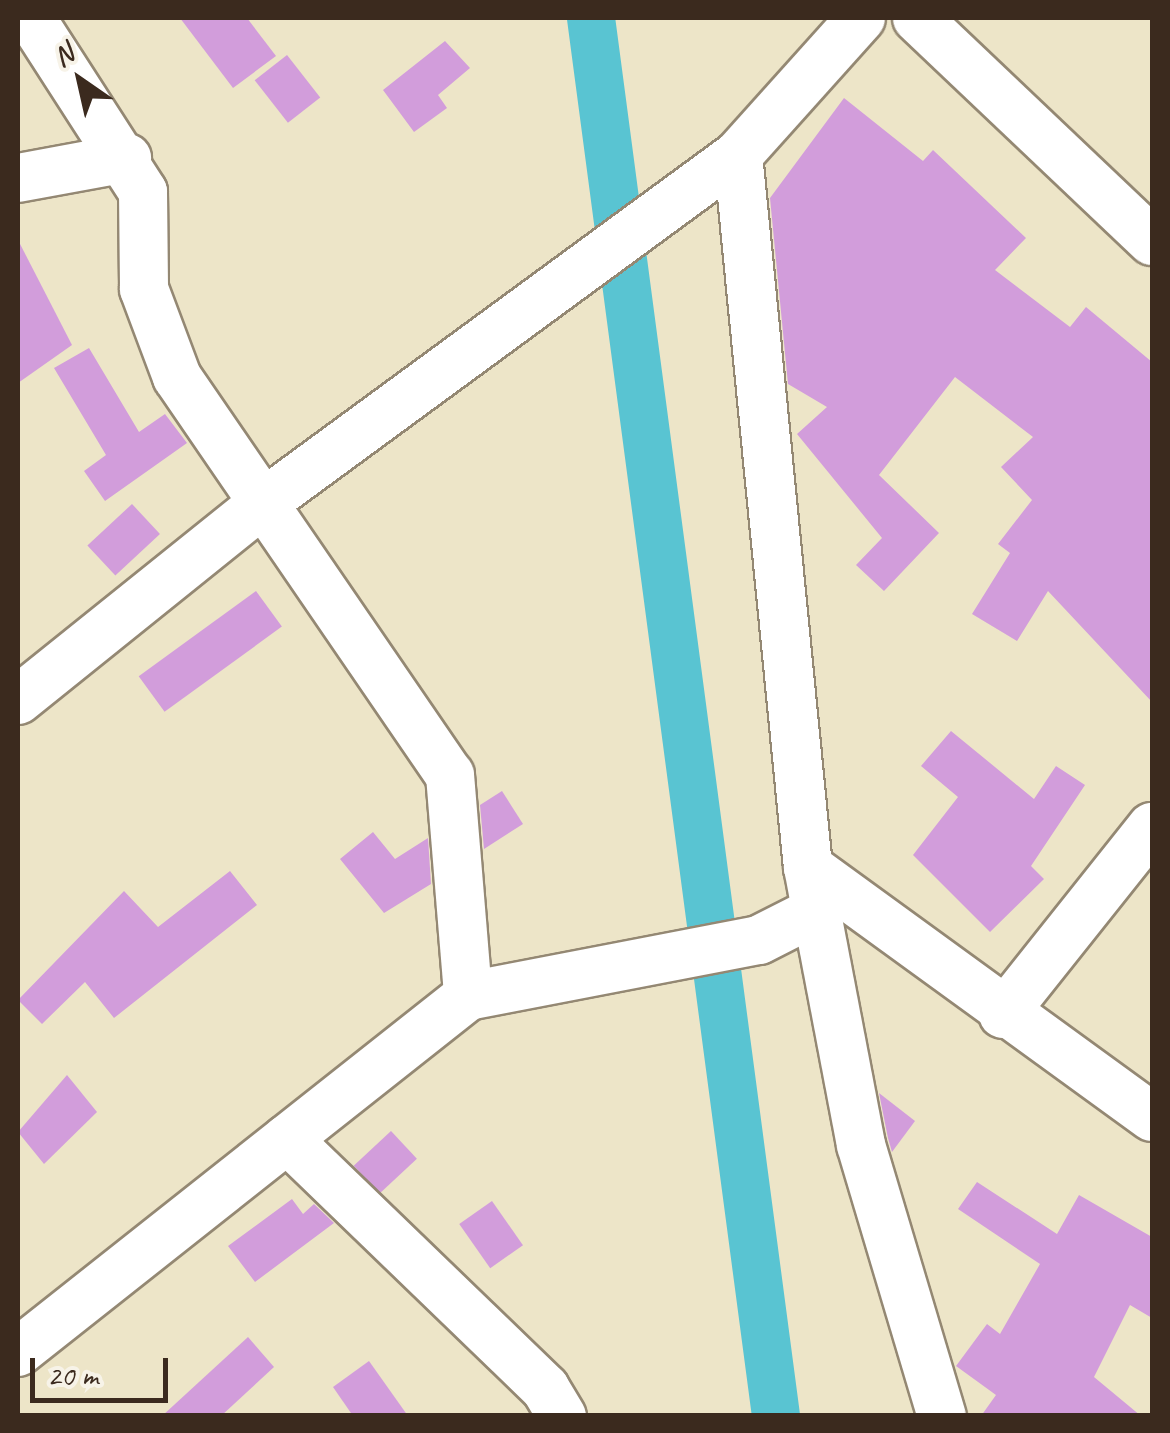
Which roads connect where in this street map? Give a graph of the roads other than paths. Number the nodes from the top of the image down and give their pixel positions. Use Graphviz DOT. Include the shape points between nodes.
graph roads {
  1 [pos="31,18"];
  2 [pos="862,18"];
  3 [pos="916,18"];
  4 [pos="738,155"];
  5 [pos="127,158"];
  6 [pos="18,178"];
  7 [pos="1152,241"];
  8 [pos="262,504"];
  9 [pos="18,700"];
  10 [pos="1152,827"];
  11 [pos="813,888"];
  12 [pos="468,996"];
  13 [pos="1003,1014"];
  14 [pos="1152,1118"];
  15 [pos="287,1139"];
  16 [pos="18,1352"];
  17 [pos="562,1416"];
  18 [pos="942,1416"];
  1 -- 5 [label="street"];
  2 -- 4 [label="street"];
  3 -- 7 [label="street"];
  4 -- 8 [label="street"];
  4 -- 11 [label="street"];
  5 -- 6 [label="street"];
  5 -- 8 [label="street" via="143,192 144,289 156,338"];
  8 -- 9 [label="street"];
  8 -- 12 [label="street" via="450,775"];
  10 -- 13 [label="street"];
  11 -- 12 [label="street" via="760,940"];
  11 -- 13 [label="street"];
  11 -- 18 [label="street" via="861,1145"];
  12 -- 15 [label="street"];
  13 -- 14 [label="street"];
  15 -- 16 [label="street"];
  15 -- 17 [label="street" via="545,1388"];
}
